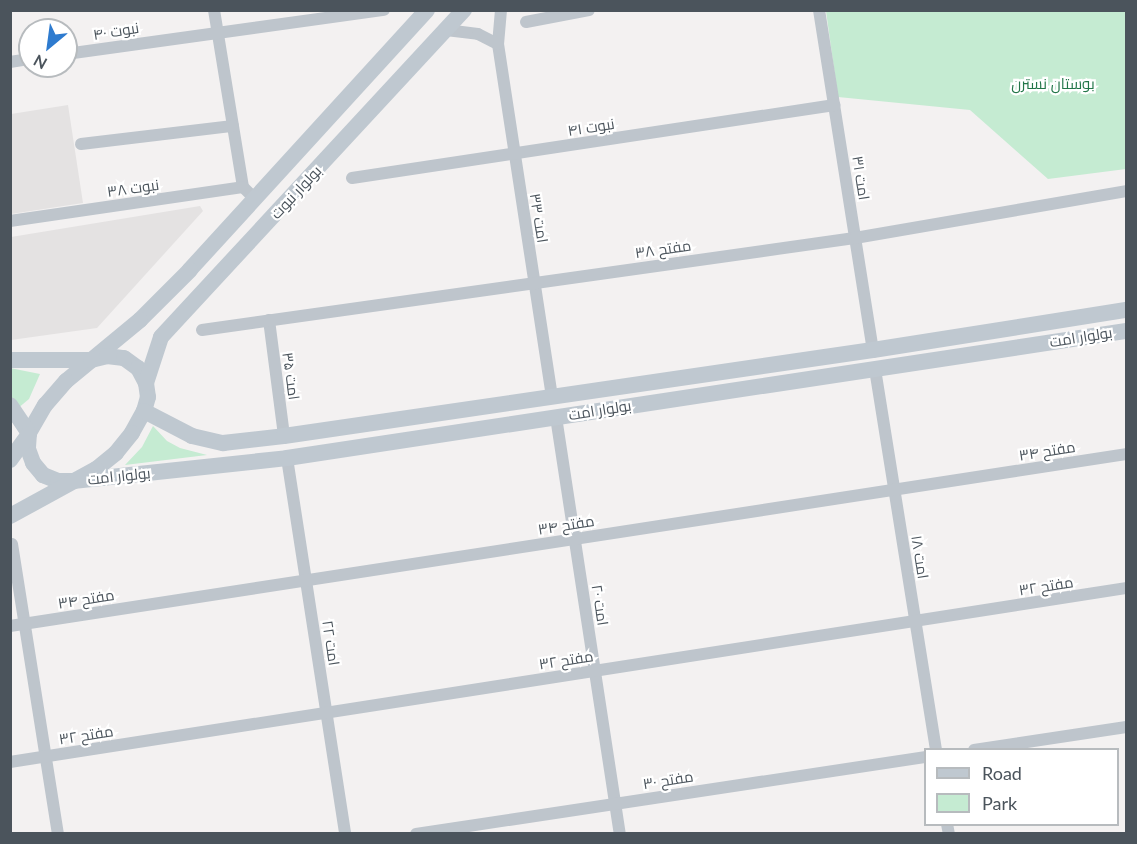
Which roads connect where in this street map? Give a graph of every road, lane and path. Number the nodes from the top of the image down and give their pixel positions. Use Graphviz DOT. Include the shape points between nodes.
graph roads {
  1 [pos="214,10"];
  2 [pos="384,10"];
  3 [pos="427,10"];
  4 [pos="464,10"];
  5 [pos="501,10"];
  6 [pos="589,10"];
  7 [pos="819,10"];
  8 [pos="526,22"];
  9 [pos="446,30"];
  10 [pos="218,31"];
  11 [pos="498,44"];
  12 [pos="78,52"];
  13 [pos="835,105"];
  14 [pos="233,126"];
  15 [pos="81,144"];
  16 [pos="513,154"];
  17 [pos="352,178"];
  18 [pos="1126,191"];
  19 [pos="249,193"];
  20 [pos="10,221"];
  21 [pos="855,238"];
  22 [pos="534,282"];
  23 [pos="1126,310"];
  24 [pos="269,320"];
  25 [pos="202,330"];
  26 [pos="1126,330"];
  27 [pos="873,350"];
  28 [pos="10,360"];
  29 [pos="91,360"];
  30 [pos="874,369"];
  31 [pos="146,383"];
  32 [pos="552,397"];
  33 [pos="10,405"];
  34 [pos="144,411"];
  35 [pos="556,417"];
  36 [pos="29,433"];
  37 [pos="284,436"];
  38 [pos="1126,454"];
  39 [pos="287,458"];
  40 [pos="10,460"];
  41 [pos="73,481"];
  42 [pos="894,490"];
  43 [pos="10,516"];
  44 [pos="575,539"];
  45 [pos="12,544"];
  46 [pos="306,580"];
  47 [pos="1126,588"];
  48 [pos="915,621"];
  49 [pos="25,624"];
  50 [pos="10,626"];
  51 [pos="595,671"];
  52 [pos="326,713"];
  53 [pos="1126,727"];
  54 [pos="936,748"];
  55 [pos="987,748"];
  56 [pos="45,756"];
  57 [pos="924,757"];
  58 [pos="10,762"];
  59 [pos="615,804"];
  60 [pos="58,834"];
  61 [pos="345,834"];
  62 [pos="416,834"];
  63 [pos="620,834"];
  1 -- 10 [label="street"];
  2 -- 10 [label="street, نبوت ۴۰"];
  3 -- 19 [label="main road, بولوار نبوت"];
  4 -- 9 [label="main road, بولوار نبوت"];
  5 -- 11 [label="street, امت ۳۳"];
  6 -- 8 [label="street"];
  7 -- 13 [label="street, امت ۳۱"];
  9 -- 11 [label="street" via="478,34"];
  9 -- 31 [label="main road, بولوار نبوت" via="161,338"];
  10 -- 12 [label="street, نبوت ۴۰"];
  10 -- 14 [label="street"];
  11 -- 16 [label="street, امت ۳۳"];
  13 -- 16 [label="street, نبوت ۴۱"];
  13 -- 21 [label="street, امت ۳۱"];
  14 -- 15 [label="street"];
  14 -- 19 [label="street"];
  16 -- 17 [label="street, نبوت ۴۱"];
  16 -- 22 [label="street, امت ۳۳"];
  18 -- 21 [label="street, مفتح ۳۸"];
  19 -- 20 [label="street, نبوت ۳۸"];
  19 -- 29 [label="main road, بولوار نبوت" via="140,320"];
  21 -- 22 [label="street, مفتح ۳۸"];
  21 -- 27 [label="street, امت ۳۱"];
  22 -- 24 [label="street, مفتح ۳۸"];
  22 -- 32 [label="street, امت ۳۳"];
  23 -- 27 [label="main road, بولوار امت"];
  24 -- 25 [label="street, مفتح ۳۸"];
  24 -- 37 [label="street, امت ۳۵"];
  26 -- 30 [label="main road, بولوار امت"];
  27 -- 30 [label="main road"];
  27 -- 32 [label="main road, بولوار امت"];
  28 -- 29 [label="main road"];
  29 -- 31 [label="main road" via="107,356 124,358 138,368"];
  29 -- 36 [label="main road" via="45,405"];
  30 -- 35 [label="main road, بولوار امت"];
  30 -- 42 [label="street, امت ۱۸"];
  31 -- 34 [label="main road"];
  32 -- 37 [label="main road, بولوار امت"];
  33 -- 36 [label="main road"];
  34 -- 37 [label="main road, بولوار امت" via="192,436 223,443"];
  34 -- 41 [label="main road" via="116,453"];
  35 -- 39 [label="main road, بولوار امت"];
  35 -- 44 [label="street, امت ۲۰"];
  36 -- 40 [label="main road"];
  36 -- 41 [label="main road" via="28,449 33,464 43,475"];
  38 -- 42 [label="street, مفتح ۳۴"];
  39 -- 41 [label="main road, بولوار امت"];
  39 -- 46 [label="street, امت ۲۲"];
  41 -- 43 [label="main road"];
  42 -- 44 [label="street, مفتح ۳۴"];
  42 -- 48 [label="street, امت ۱۸"];
  44 -- 46 [label="street, مفتح ۳۴"];
  44 -- 51 [label="street, امت ۲۰"];
  45 -- 49 [label="street"];
  46 -- 49 [label="street, مفتح ۳۴"];
  46 -- 52 [label="street, امت ۲۲"];
  47 -- 48 [label="street, مفتح ۳۲"];
  48 -- 51 [label="street, مفتح ۳۲"];
  48 -- 54 [label="street, امت ۱۸"];
  49 -- 50 [label="street, مفتح ۳۴"];
  49 -- 56 [label="street"];
  51 -- 52 [label="street, مفتح ۳۲"];
  51 -- 59 [label="street, امت ۲۰"];
  52 -- 56 [label="street, مفتح ۳۲"];
  52 -- 61 [label="street, امت ۲۲"];
  53 -- 55 [label="street"];
  56 -- 58 [label="street, مفتح ۳۲"];
  56 -- 60 [label="street"];
  57 -- 59 [label="street, مفتح ۳۰"];
  59 -- 62 [label="street, مفتح ۳۰"];
  59 -- 63 [label="street, امت ۲۰"];
}
